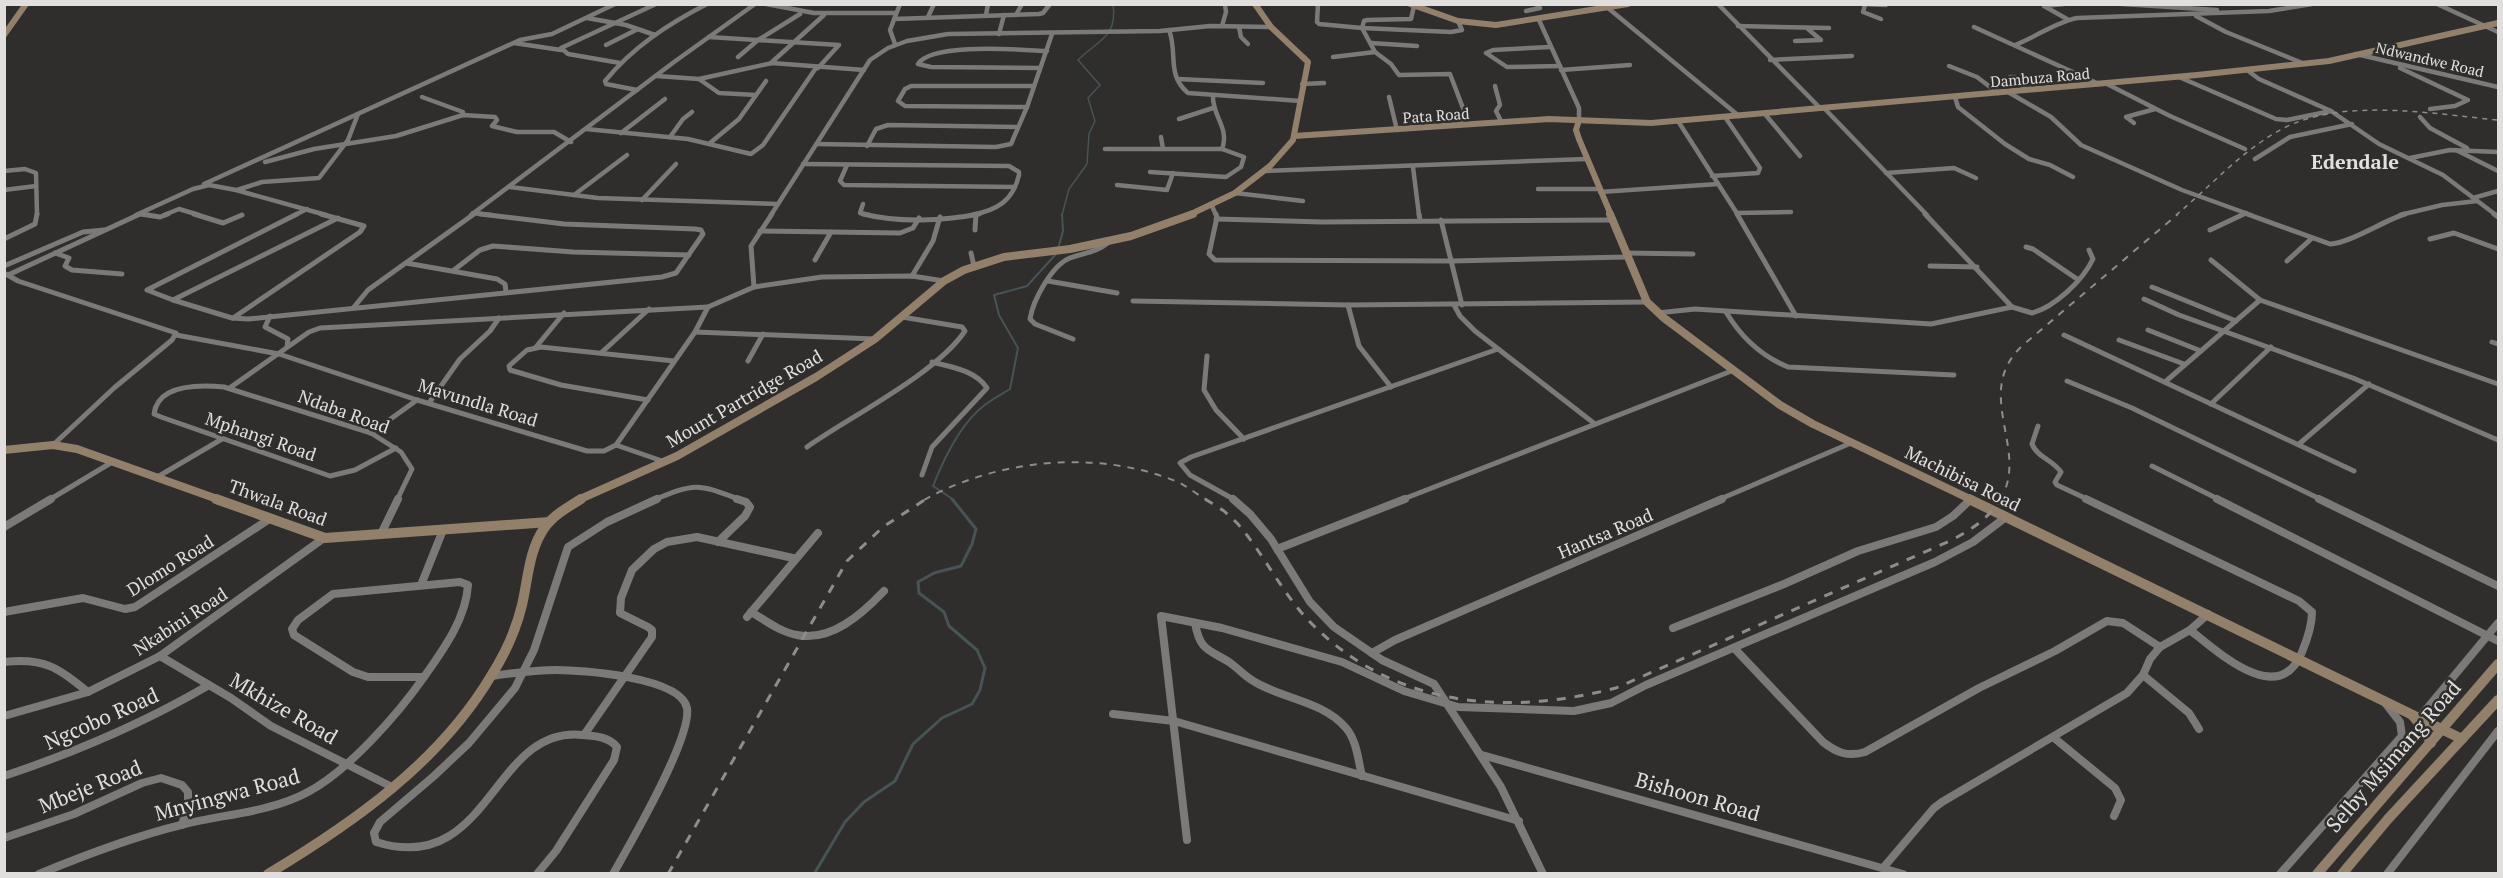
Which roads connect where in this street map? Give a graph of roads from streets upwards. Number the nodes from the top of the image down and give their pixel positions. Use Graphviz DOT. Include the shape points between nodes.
graph roads {
  1 [pos="26,4"];
  2 [pos="615,4"];
  3 [pos="656,4"];
  4 [pos="690,4"];
  5 [pos="707,4"];
  6 [pos="755,4"];
  7 [pos="766,4"];
  8 [pos="788,4"];
  9 [pos="900,4"];
  10 [pos="934,4"];
  11 [pos="988,4"];
  12 [pos="1022,4"];
  13 [pos="1050,4"];
  14 [pos="1225,4"];
  15 [pos="1255,4"];
  16 [pos="1318,4"];
  17 [pos="1536,4"];
  18 [pos="1628,4"];
  19 [pos="1718,4"];
  20 [pos="2064,4"];
  21 [pos="2122,4"];
  22 [pos="2312,4"];
  23 [pos="2437,4"];
  24 [pos="1412,5"];
  25 [pos="1864,5"];
  26 [pos="1886,5"];
  27 [pos="701,7"];
  28 [pos="778,8"];
  29 [pos="1608,8"];
  30 [pos="1526,11"];
  31 [pos="2235,12"];
  32 [pos="800,13"];
  33 [pos="896,13"];
  34 [pos="824,15"];
  35 [pos="986,15"];
  36 [pos="1004,15"];
  37 [pos="1016,15"];
  38 [pos="2195,15"];
  39 [pos="928,17"];
  40 [pos="587,18"];
  41 [pos="1881,19"];
  42 [pos="894,20"];
  43 [pos="1539,20"];
  44 [pos="2068,20"];
  45 [pos="1458,21"];
  46 [pos="614,23"];
  47 [pos="2499,23"];
  48 [pos="1222,26"];
  49 [pos="1738,26"];
  50 [pos="2481,26"];
  51 [pos="1239,27"];
  52 [pos="1271,27"];
  53 [pos="1974,27"];
  54 [pos="1362,28"];
  55 [pos="1808,28"];
  56 [pos="1829,28"];
  57 [pos="636,30"];
  58 [pos="1169,30"];
  59 [pos="2499,32"];
  60 [pos="999,34"];
  61 [pos="1052,34"];
  62 [pos="4,35"];
  63 [pos="655,35"];
  64 [pos="709,37"];
  65 [pos="758,40"];
  66 [pos="795,41"];
  67 [pos="1796,41"];
  68 [pos="513,43"];
  69 [pos="895,44"];
  70 [pos="1248,44"];
  71 [pos="1371,44"];
  72 [pos="606,45"];
  73 [pos="2015,45"];
  74 [pos="1417,46"];
  75 [pos="1550,47"];
  76 [pos="561,50"];
  77 [pos="1047,51"];
  78 [pos="1375,52"];
  79 [pos="2356,54"];
  80 [pos="1852,56"];
  81 [pos="738,57"];
  82 [pos="1334,57"];
  83 [pos="1770,60"];
  84 [pos="620,63"];
  85 [pos="772,63"];
  86 [pos="2390,63"];
  87 [pos="2305,64"];
  88 [pos="1630,65"];
  89 [pos="1948,66"];
  90 [pos="817,68"];
  91 [pos="1040,68"];
  92 [pos="1560,68"];
  93 [pos="864,70"];
  94 [pos="2247,70"];
  95 [pos="656,76"];
  96 [pos="2015,76"];
  97 [pos="2179,77"];
  98 [pos="699,78"];
  99 [pos="1178,79"];
  100 [pos="766,81"];
  101 [pos="1263,82"];
  102 [pos="1324,83"];
  103 [pos="1302,84"];
  104 [pos="2099,84"];
  105 [pos="2107,84"];
  106 [pos="1034,86"];
  107 [pos="1495,86"];
  108 [pos="2499,87"];
  109 [pos="638,90"];
  110 [pos="2028,91"];
  111 [pos="2008,92"];
  112 [pos="1998,93"];
  113 [pos="756,95"];
  114 [pos="1213,96"];
  115 [pos="422,97"];
  116 [pos="1389,97"];
  117 [pos="1955,97"];
  118 [pos="664,99"];
  119 [pos="1300,101"];
  120 [pos="1027,107"];
  121 [pos="1213,108"];
  122 [pos="1822,108"];
  123 [pos="2156,109"];
  124 [pos="2430,109"];
  125 [pos="2331,111"];
  126 [pos="692,112"];
  127 [pos="1764,113"];
  128 [pos="358,114"];
  129 [pos="463,115"];
  130 [pos="1739,116"];
  131 [pos="1725,117"];
  132 [pos="2420,117"];
  133 [pos="1179,119"];
  134 [pos="1579,120"];
  135 [pos="1678,121"];
  136 [pos="1502,123"];
  137 [pos="2134,123"];
  138 [pos="2352,124"];
  139 [pos="1459,126"];
  140 [pos="1018,127"];
  141 [pos="586,129"];
  142 [pos="1397,130"];
  143 [pos="621,133"];
  144 [pos="1294,136"];
  145 [pos="670,137"];
  146 [pos="1161,137"];
  147 [pos="571,142"];
  148 [pos="710,143"];
  149 [pos="346,144"];
  150 [pos="817,144"];
  151 [pos="867,146"];
  152 [pos="1163,149"];
  153 [pos="1222,149"];
  154 [pos="2245,149"];
  155 [pos="2454,149"];
  156 [pos="2470,149"];
  157 [pos="1105,150"];
  158 [pos="2499,152"];
  159 [pos="627,155"];
  160 [pos="1800,156"];
  161 [pos="2409,158"];
  162 [pos="1586,159"];
  163 [pos="2255,159"];
  164 [pos="265,162"];
  165 [pos="676,164"];
  166 [pos="803,164"];
  167 [pos="847,165"];
  168 [pos="1413,167"];
  169 [pos="4,171"];
  170 [pos="1266,171"];
  171 [pos="2499,171"];
  172 [pos="1150,172"];
  173 [pos="1173,173"];
  174 [pos="1886,173"];
  175 [pos="1712,176"];
  176 [pos="2073,177"];
  177 [pos="1976,178"];
  178 [pos="1718,184"];
  179 [pos="1117,185"];
  180 [pos="36,186"];
  181 [pos="200,187"];
  182 [pos="510,187"];
  183 [pos="1015,187"];
  184 [pos="1538,189"];
  185 [pos="4,190"];
  186 [pos="236,190"];
  187 [pos="1599,190"];
  188 [pos="2499,191"];
  189 [pos="1235,193"];
  190 [pos="573,195"];
  191 [pos="2475,199"];
  192 [pos="642,200"];
  193 [pos="1303,201"];
  194 [pos="778,204"];
  195 [pos="863,204"];
  196 [pos="1212,206"];
  197 [pos="307,209"];
  198 [pos="1791,212"];
  199 [pos="141,213"];
  200 [pos="473,213"];
  201 [pos="1737,213"];
  202 [pos="2246,213"];
  203 [pos="976,214"];
  204 [pos="242,215"];
  205 [pos="940,217"];
  206 [pos="2499,217"];
  207 [pos="338,218"];
  208 [pos="919,218"];
  209 [pos="1216,219"];
  210 [pos="1420,220"];
  211 [pos="1441,220"];
  212 [pos="1611,220"];
  213 [pos="105,230"];
  214 [pos="975,230"];
  215 [pos="2210,230"];
  216 [pos="760,231"];
  217 [pos="831,232"];
  218 [pos="4,239"];
  219 [pos="2311,239"];
  220 [pos="2430,239"];
  221 [pos="1109,242"];
  222 [pos="2026,247"];
  223 [pos="2499,249"];
  224 [pos="2089,250"];
  225 [pos="971,253"];
  226 [pos="55,254"];
  227 [pos="1693,254"];
  228 [pos="689,255"];
  229 [pos="1626,255"];
  230 [pos="815,260"];
  231 [pos="2211,260"];
  232 [pos="1452,261"];
  233 [pos="2287,261"];
  234 [pos="406,263"];
  235 [pos="4,266"];
  236 [pos="974,266"];
  237 [pos="1930,266"];
  238 [pos="1977,267"];
  239 [pos="454,270"];
  240 [pos="6,274"];
  241 [pos="122,274"];
  242 [pos="912,276"];
  243 [pos="2077,279"];
  244 [pos="944,281"];
  245 [pos="1048,281"];
  246 [pos="754,287"];
  247 [pos="2152,287"];
  248 [pos="506,292"];
  249 [pos="1117,293"];
  250 [pos="2144,299"];
  251 [pos="173,300"];
  252 [pos="2260,300"];
  253 [pos="1133,301"];
  254 [pos="1647,302"];
  255 [pos="1348,305"];
  256 [pos="1454,305"];
  257 [pos="1462,305"];
  258 [pos="354,307"];
  259 [pos="708,307"];
  260 [pos="2012,308"];
  261 [pos="649,309"];
  262 [pos="1726,312"];
  263 [pos="564,313"];
  264 [pos="1657,313"];
  265 [pos="270,316"];
  266 [pos="1796,316"];
  267 [pos="902,317"];
  268 [pos="232,318"];
  269 [pos="499,318"];
  270 [pos="2236,321"];
  271 [pos="2148,330"];
  272 [pos="2225,331"];
  273 [pos="695,332"];
  274 [pos="763,334"];
  275 [pos="176,335"];
  276 [pos="2064,335"];
  277 [pos="875,339"];
  278 [pos="1073,339"];
  279 [pos="2119,340"];
  280 [pos="536,347"];
  281 [pos="2271,347"];
  282 [pos="287,348"];
  283 [pos="1498,349"];
  284 [pos="2201,351"];
  285 [pos="601,353"];
  286 [pos="279,354"];
  287 [pos="1207,356"];
  288 [pos="674,361"];
  289 [pos="748,361"];
  290 [pos="932,362"];
  291 [pos="2184,364"];
  292 [pos="1734,370"];
  293 [pos="1954,375"];
  294 [pos="2067,381"];
  295 [pos="2165,382"];
  296 [pos="2368,384"];
  297 [pos="2499,384"];
  298 [pos="183,387"];
  299 [pos="231,387"];
  300 [pos="1391,387"];
  301 [pos="417,400"];
  302 [pos="648,400"];
  303 [pos="429,403"];
  304 [pos="2211,404"];
  305 [pos="1595,424"];
  306 [pos="2038,426"];
  307 [pos="371,433"];
  308 [pos="1244,438"];
  309 [pos="222,439"];
  310 [pos="2499,440"];
  311 [pos="1851,443"];
  312 [pos="2299,444"];
  313 [pos="53,445"];
  314 [pos="616,445"];
  315 [pos="807,447"];
  316 [pos="396,448"];
  317 [pos="4,450"];
  318 [pos="115,461"];
  319 [pos="665,462"];
  320 [pos="2151,466"];
  321 [pos="2354,471"];
  322 [pos="922,475"];
  323 [pos="159,477"];
  324 [pos="1970,500"];
  325 [pos="2006,517"];
  326 [pos="272,518"];
  327 [pos="549,522"];
  328 [pos="4,527"];
  329 [pos="443,530"];
  330 [pos="818,532"];
  331 [pos="381,535"];
  332 [pos="325,538"];
  333 [pos="718,542"];
  334 [pos="1277,549"];
  335 [pos="793,558"];
  336 [pos="421,585"];
  337 [pos="2499,586"];
  338 [pos="884,591"];
  339 [pos="4,612"];
  340 [pos="2208,614"];
  341 [pos="1195,623"];
  342 [pos="2499,623"];
  343 [pos="1673,628"];
  344 [pos="2190,630"];
  345 [pos="2487,635"];
  346 [pos="2499,641"];
  347 [pos="2160,647"];
  348 [pos="1734,648"];
  349 [pos="1372,653"];
  350 [pos="160,656"];
  351 [pos="2299,658"];
  352 [pos="4,662"];
  353 [pos="2499,664"];
  354 [pos="523,672"];
  355 [pos="2143,675"];
  356 [pos="492,676"];
  357 [pos="424,677"];
  358 [pos="624,677"];
  359 [pos="209,685"];
  360 [pos="87,692"];
  361 [pos="2379,697"];
  362 [pos="2499,700"];
  363 [pos="1447,705"];
  364 [pos="1113,714"];
  365 [pos="2414,715"];
  366 [pos="4,716"];
  367 [pos="1174,721"];
  368 [pos="2199,729"];
  369 [pos="2442,730"];
  370 [pos="2499,731"];
  371 [pos="584,735"];
  372 [pos="2053,737"];
  373 [pos="2462,740"];
  374 [pos="2431,743"];
  375 [pos="1482,755"];
  376 [pos="345,764"];
  377 [pos="4,776"];
  378 [pos="1362,776"];
  379 [pos="392,787"];
  380 [pos="2115,816"];
  381 [pos="1519,821"];
  382 [pos="182,825"];
  383 [pos="4,838"];
  384 [pos="1187,840"];
  385 [pos="1883,868"];
  386 [pos="39,873"];
  387 [pos="268,873"];
  388 [pos="537,873"];
  389 [pos="613,873"];
  390 [pos="1543,873"];
  391 [pos="1903,873"];
  392 [pos="2280,873"];
  393 [pos="2317,873"];
  394 [pos="2342,873"];
  395 [pos="2387,873"];
  1 -- 62 [label="street"];
  2 -- 40 [label="street"];
  3 -- 46 [label="street"];
  4 -- 27 [label="street"];
  5 -- 27 [label="street"];
  6 -- 64 [label="street"];
  7 -- 28 [label="street"];
  8 -- 28 [label="street"];
  9 -- 33 [label="street"];
  10 -- 39 [label="street"];
  11 -- 35 [label="street"];
  12 -- 37 [label="street"];
  13 -- 37 [label="street" via="1042,14"];
  14 -- 48 [label="street"];
  15 -- 52 [label="street"];
  16 -- 54 [label="street" via="1319,24"];
  17 -- 30 [label="street" via="1540,8"];
  18 -- 29 [label="street"];
  19 -- 49 [label="street"];
  20 -- 44 [label="street" via="2044,6"];
  21 -- 31 [label="street"];
  22 -- 31 [label="street"];
  23 -- 50 [label="street"];
  24 -- 45 [label="street"];
  24 -- 54 [label="street" via="1411,19 1367,20"];
  25 -- 26 [label="street"];
  25 -- 41 [label="street" via="1863,12"];
  27 -- 63 [label="street"];
  28 -- 32 [label="street"];
  29 -- 43 [label="street"];
  29 -- 130 [label="street"];
  31 -- 38 [label="street"];
  32 -- 34 [label="street"];
  32 -- 65 [label="street"];
  33 -- 34 [label="street"];
  33 -- 42 [label="street"];
  34 -- 66 [label="street"];
  35 -- 36 [label="street"];
  35 -- 39 [label="street"];
  36 -- 37 [label="street"];
  36 -- 60 [label="street"];
  38 -- 44 [label="street"];
  38 -- 87 [label="street"];
  39 -- 42 [label="street"];
  40 -- 46 [label="street"];
  40 -- 68 [label="street" via="552,34"];
  42 -- 69 [label="street" via="889,33"];
  43 -- 45 [label="street" via="1496,25"];
  43 -- 75 [label="street"];
  44 -- 73 [label="street"];
  45 -- 54 [label="street" via="1462,30 1449,32"];
  46 -- 57 [label="street"];
  46 -- 76 [label="street"];
  47 -- 50 [label="street, Dambuza Road"];
  48 -- 51 [label="street"];
  48 -- 58 [label="street"];
  49 -- 55 [label="street"];
  49 -- 83 [label="street"];
  50 -- 59 [label="street"];
  50 -- 79 [label="street, Dambuza Road"];
  51 -- 52 [label="street"];
  51 -- 70 [label="street"];
  52 -- 103 [label="street, Mount Partridge Road" via="1308,62"];
  53 -- 73 [label="street"];
  54 -- 71 [label="street"];
  55 -- 56 [label="street"];
  55 -- 67 [label="street" via="1821,40"];
  57 -- 63 [label="street"];
  57 -- 72 [label="street"];
  58 -- 61 [label="street"];
  58 -- 99 [label="street" via="1175,46 1172,64"];
  60 -- 61 [label="street"];
  60 -- 69 [label="street" via="934,35"];
  61 -- 77 [label="street"];
  63 -- 84 [label="street"];
  64 -- 65 [label="street"];
  64 -- 95 [label="street"];
  65 -- 66 [label="street"];
  65 -- 81 [label="street"];
  66 -- 85 [label="street"];
  66 -- 90 [label="street" via="840,46"];
  68 -- 76 [label="street"];
  68 -- 128 [label="street"];
  69 -- 93 [label="street" via="878,54"];
  71 -- 74 [label="street"];
  71 -- 78 [label="street"];
  73 -- 104 [label="street"];
  75 -- 92 [label="street"];
  75 -- 92 [label="street" via="1486,53 1510,68"];
  76 -- 84 [label="street"];
  77 -- 91 [label="street"];
  77 -- 91 [label="street" via="947,51 926,55 918,64"];
  78 -- 82 [label="street"];
  78 -- 139 [label="street" via="1400,75 1450,74 1466,116"];
  79 -- 86 [label="street, Ndwandwe Road"];
  79 -- 87 [label="street, Dambuza Road"];
  80 -- 83 [label="street"];
  83 -- 122 [label="street"];
  84 -- 109 [label="street" via="604,83"];
  85 -- 90 [label="street"];
  85 -- 98 [label="street"];
  86 -- 108 [label="street, Ndwandwe Road"];
  86 -- 124 [label="street" via="2468,100"];
  87 -- 94 [label="street, Dambuza Road"];
  88 -- 92 [label="street"];
  89 -- 112 [label="street" via="1977,77"];
  90 -- 93 [label="street"];
  90 -- 148 [label="street" via="763,145 751,154"];
  91 -- 106 [label="street"];
  92 -- 134 [label="street" via="1579,108"];
  93 -- 150 [label="street"];
  94 -- 97 [label="street, Dambuza Road"];
  94 -- 125 [label="street"];
  95 -- 98 [label="street"];
  95 -- 109 [label="street"];
  96 -- 110 [label="street" via="2010,78"];
  97 -- 105 [label="street, Dambuza Road"];
  97 -- 125 [label="street" via="2280,120"];
  98 -- 113 [label="street" via="720,94"];
  99 -- 101 [label="street"];
  99 -- 114 [label="street" via="1181,89 1188,93"];
  100 -- 113 [label="street"];
  102 -- 103 [label="street"];
  103 -- 119 [label="street, Mount Partridge Road"];
  104 -- 105 [label="street, Dambuza Road"];
  104 -- 110 [label="street, Dambuza Road"];
  105 -- 123 [label="street"];
  106 -- 120 [label="street"];
  106 -- 120 [label="street" via="911,86 898,101 905,106"];
  107 -- 136 [label="street" via="1500,105 1496,111"];
  109 -- 141 [label="street"];
  110 -- 111 [label="street, Dambuza Road"];
  111 -- 112 [label="street, Dambuza Road"];
  111 -- 202 [label="street" via="2051,117 2081,145 2176,188"];
  112 -- 117 [label="street, Dambuza Road"];
  113 -- 148 [label="street" via="739,119"];
  114 -- 119 [label="street"];
  114 -- 121 [label="street"];
  115 -- 129 [label="street"];
  116 -- 142 [label="street"];
  117 -- 122 [label="street, Dambuza Road"];
  117 -- 176 [label="street" via="1958,107 2005,144 2029,159"];
  118 -- 143 [label="street"];
  119 -- 144 [label="street, Mount Partridge Road"];
  120 -- 140 [label="street"];
  121 -- 133 [label="street"];
  121 -- 153 [label="street" via="1225,127 1226,142"];
  122 -- 127 [label="street, Dambuza Road"];
  122 -- 174 [label="street"];
  123 -- 137 [label="street" via="2126,117"];
  123 -- 154 [label="street"];
  125 -- 138 [label="street"];
  126 -- 145 [label="street"];
  127 -- 130 [label="street, Dambuza Road"];
  127 -- 160 [label="street"];
  128 -- 149 [label="street"];
  128 -- 181 [label="street"];
  129 -- 147 [label="street" via="495,117 492,126 510,131 555,132"];
  129 -- 149 [label="street" via="396,136"];
  130 -- 131 [label="street, Dambuza Road"];
  131 -- 135 [label="street, Dambuza Road"];
  131 -- 175 [label="street" via="1760,168 1750,175"];
  132 -- 156 [label="street" via="2430,128"];
  134 -- 135 [label="street, Dambuza Road" via="1628,124"];
  134 -- 136 [label="street, Pata Road"];
  134 -- 162 [label="street, Machibisa Road" via="1576,130"];
  135 -- 175 [label="street"];
  136 -- 139 [label="street, Pata Road"];
  138 -- 161 [label="street" via="2370,139"];
  138 -- 163 [label="street" via="2290,137"];
  139 -- 142 [label="street, Pata Road"];
  140 -- 151 [label="street" via="888,125 876,129"];
  140 -- 151 [label="street" via="1013,142 1002,147"];
  141 -- 143 [label="street"];
  141 -- 147 [label="street"];
  142 -- 144 [label="street, Pata Road"];
  143 -- 145 [label="street"];
  144 -- 170 [label="street, Mount Partridge Road"];
  145 -- 148 [label="street"];
  146 -- 152 [label="street"];
  147 -- 182 [label="street"];
  149 -- 164 [label="street"];
  149 -- 186 [label="street" via="320,178 262,182"];
  150 -- 151 [label="street"];
  150 -- 166 [label="street"];
  152 -- 153 [label="street"];
  152 -- 157 [label="street"];
  153 -- 173 [label="street" via="1245,159 1232,176"];
  155 -- 156 [label="street"];
  155 -- 161 [label="street"];
  155 -- 171 [label="street"];
  156 -- 158 [label="street"];
  159 -- 190 [label="street"];
  161 -- 191 [label="street" via="2443,175"];
  162 -- 168 [label="street"];
  162 -- 187 [label="street, Machibisa Road"];
  165 -- 192 [label="street"];
  166 -- 167 [label="street"];
  166 -- 194 [label="street"];
  167 -- 183 [label="street" via="1009,166 1019,172"];
  167 -- 183 [label="street" via="840,181 844,184"];
  168 -- 170 [label="street"];
  168 -- 210 [label="street"];
  169 -- 180 [label="street" via="35,170"];
  170 -- 189 [label="street, Mount Partridge Road"];
  172 -- 173 [label="street"];
  173 -- 179 [label="street" via="1167,190"];
  174 -- 177 [label="street" via="1953,168"];
  174 -- 238 [label="street"];
  175 -- 178 [label="street"];
  178 -- 187 [label="street"];
  178 -- 201 [label="street"];
  180 -- 185 [label="street"];
  180 -- 218 [label="street" via="35,224"];
  181 -- 186 [label="street"];
  181 -- 199 [label="street"];
  182 -- 190 [label="street"];
  182 -- 200 [label="street"];
  183 -- 203 [label="street" via="1008,200"];
  184 -- 187 [label="street"];
  186 -- 197 [label="street"];
  187 -- 212 [label="street, Machibisa Road"];
  188 -- 191 [label="street"];
  189 -- 193 [label="street"];
  189 -- 196 [label="street, Mount Partridge Road"];
  190 -- 192 [label="street"];
  191 -- 206 [label="street"];
  191 -- 219 [label="street" via="2404,214 2364,230 2341,245"];
  192 -- 194 [label="street"];
  194 -- 216 [label="street"];
  195 -- 208 [label="street" via="860,210 867,216"];
  196 -- 209 [label="street"];
  196 -- 221 [label="street, Mount Partridge Road"];
  197 -- 207 [label="street"];
  197 -- 251 [label="street" via="147,290"];
  198 -- 201 [label="street"];
  199 -- 204 [label="street" via="160,217 179,209 223,223"];
  199 -- 213 [label="street"];
  200 -- 228 [label="street" via="564,224 701,230 703,237"];
  200 -- 234 [label="street"];
  201 -- 266 [label="street"];
  202 -- 215 [label="street"];
  202 -- 219 [label="street"];
  203 -- 205 [label="street"];
  203 -- 214 [label="street"];
  205 -- 208 [label="street"];
  205 -- 242 [label="street" via="933,241"];
  207 -- 251 [label="street"];
  207 -- 268 [label="street" via="364,227"];
  208 -- 217 [label="street" via="913,228 900,233"];
  209 -- 210 [label="street"];
  209 -- 232 [label="street" via="1209,254 1215,260"];
  210 -- 211 [label="street"];
  211 -- 212 [label="street"];
  211 -- 232 [label="street"];
  212 -- 229 [label="street, Machibisa Road"];
  213 -- 226 [label="street"];
  213 -- 235 [label="street" via="83,231"];
  216 -- 217 [label="street"];
  216 -- 246 [label="street" via="751,246"];
  217 -- 230 [label="street"];
  219 -- 233 [label="street"];
  220 -- 223 [label="street" via="2454,233"];
  221 -- 236 [label="street, Mount Partridge Road" via="1004,257"];
  221 -- 245 [label="street" via="1097,252 1058,265"];
  222 -- 243 [label="street"];
  224 -- 243 [label="street" via="2092,264"];
  225 -- 236 [label="street"];
  226 -- 240 [label="street"];
  226 -- 241 [label="street" via="69,258 65,266 72,270"];
  227 -- 229 [label="street"];
  228 -- 239 [label="street" via="493,246 480,250"];
  228 -- 248 [label="street" via="670,276"];
  229 -- 232 [label="street"];
  229 -- 254 [label="street, Machibisa Road"];
  231 -- 252 [label="street"];
  232 -- 257 [label="street"];
  234 -- 239 [label="street"];
  234 -- 258 [label="street" via="368,290"];
  236 -- 244 [label="street, Mount Partridge Road"];
  237 -- 238 [label="street"];
  238 -- 260 [label="street"];
  239 -- 248 [label="street" via="497,279 505,284"];
  240 -- 275 [label="street, Mavundla Road"];
  242 -- 244 [label="street"];
  242 -- 246 [label="street" via="822,277"];
  243 -- 260 [label="street" via="2043,310 2030,313"];
  244 -- 267 [label="street, Mount Partridge Road"];
  245 -- 249 [label="street"];
  245 -- 278 [label="street" via="1030,319"];
  246 -- 259 [label="street"];
  247 -- 270 [label="street"];
  248 -- 258 [label="street"];
  250 -- 272 [label="street"];
  251 -- 268 [label="street"];
  252 -- 270 [label="street"];
  252 -- 297 [label="street"];
  253 -- 255 [label="street"];
  254 -- 257 [label="street"];
  254 -- 264 [label="street, Machibisa Road"];
  255 -- 256 [label="street"];
  255 -- 300 [label="street" via="1359,346"];
  256 -- 257 [label="street"];
  256 -- 283 [label="street" via="1466,322"];
  258 -- 265 [label="street"];
  259 -- 261 [label="street"];
  259 -- 273 [label="street"];
  260 -- 266 [label="street" via="1931,324"];
  261 -- 263 [label="street"];
  261 -- 285 [label="street"];
  262 -- 264 [label="street"];
  262 -- 266 [label="street"];
  262 -- 293 [label="street" via="1744,339 1788,367"];
  263 -- 269 [label="street"];
  263 -- 280 [label="street"];
  264 -- 292 [label="street, Machibisa Road"];
  265 -- 268 [label="street"];
  265 -- 282 [label="street" via="266,327 288,339"];
  267 -- 277 [label="street, Mount Partridge Road"];
  267 -- 290 [label="street" via="962,327 965,331 962,339"];
  269 -- 282 [label="street" via="320,327"];
  269 -- 303 [label="street" via="460,359"];
  270 -- 272 [label="street"];
  271 -- 284 [label="street"];
  272 -- 281 [label="street"];
  272 -- 284 [label="street"];
  273 -- 274 [label="street"];
  273 -- 288 [label="street"];
  274 -- 277 [label="street"];
  274 -- 289 [label="street"];
  275 -- 286 [label="street, Mavundla Road"];
  275 -- 313 [label="street"];
  276 -- 295 [label="street"];
  277 -- 319 [label="street, Mount Partridge Road"];
  279 -- 291 [label="street"];
  280 -- 285 [label="street"];
  280 -- 302 [label="street" via="513,362 510,370 582,391"];
  281 -- 296 [label="street"];
  281 -- 304 [label="street"];
  282 -- 286 [label="street"];
  283 -- 300 [label="street"];
  283 -- 305 [label="street"];
  284 -- 291 [label="street"];
  285 -- 288 [label="street"];
  286 -- 299 [label="street"];
  286 -- 301 [label="street, Mavundla Road"];
  287 -- 308 [label="street" via="1206,395"];
  288 -- 302 [label="street"];
  290 -- 315 [label="street"];
  290 -- 322 [label="street" via="983,380 987,388 932,447"];
  291 -- 295 [label="street"];
  292 -- 305 [label="street"];
  292 -- 311 [label="street, Machibisa Road" via="1780,405"];
  294 -- 337 [label="street" via="2088,387"];
  295 -- 304 [label="street"];
  296 -- 310 [label="street"];
  296 -- 312 [label="street"];
  298 -- 299 [label="street, Ndaba Road"];
  298 -- 309 [label="street, Mphangi Road" via="160,401 154,414"];
  299 -- 307 [label="street, Ndaba Road"];
  300 -- 308 [label="street"];
  301 -- 303 [label="street, Mavundla Road"];
  301 -- 307 [label="street"];
  302 -- 314 [label="street"];
  303 -- 314 [label="street, Mavundla Road" via="593,453"];
  304 -- 312 [label="street"];
  305 -- 334 [label="street"];
  306 -- 351 [label="street" via="2031,444 2059,465 2057,485 2310,608 2312,620"];
  307 -- 316 [label="street, Ndaba Road"];
  308 -- 334 [label="street" via="1185,460 1181,466 1242,506"];
  309 -- 316 [label="street, Mphangi Road" via="330,476 355,470"];
  309 -- 323 [label="street"];
  311 -- 324 [label="street, Machibisa Road"];
  311 -- 349 [label="street, Hantsa Road"];
  312 -- 321 [label="street"];
  313 -- 317 [label="street, Thwala Road"];
  313 -- 318 [label="street, Thwala Road" via="77,448"];
  314 -- 319 [label="street"];
  316 -- 331 [label="street, Ndaba Road" via="412,469"];
  318 -- 323 [label="street, Thwala Road"];
  318 -- 328 [label="street"];
  319 -- 327 [label="street, Mount Partridge Road" via="584,497"];
  320 -- 345 [label="street"];
  323 -- 326 [label="street, Thwala Road"];
  324 -- 325 [label="street, Machibisa Road"];
  324 -- 343 [label="street" via="1936,527 1858,551"];
  325 -- 340 [label="street, Machibisa Road"];
  325 -- 348 [label="street" via="1973,542 1935,562"];
  326 -- 332 [label="street, Thwala Road"];
  326 -- 339 [label="street, Dlomo Road" via="135,607 125,609 84,598"];
  327 -- 329 [label="street, Thwala Road"];
  327 -- 356 [label="street, Mount Partridge Road" via="527,573 519,615"];
  329 -- 331 [label="street, Thwala Road"];
  329 -- 336 [label="street"];
  330 -- 335 [label="street"];
  331 -- 332 [label="street, Thwala Road"];
  332 -- 350 [label="street, Nkabini Road"];
  333 -- 335 [label="street"];
  333 -- 354 [label="street" via="750,507 746,502 698,486 676,491 577,538 562,560"];
  333 -- 358 [label="street" via="694,537 677,539 644,554 635,564 621,598 620,613 648,626 653,634"];
  334 -- 349 [label="street" via="1323,617"];
  335 -- 338 [label="street" via="749,615 796,635 814,636 850,620"];
  336 -- 357 [label="street, Mnyingwa Road" via="468,585 467,598 452,631"];
  336 -- 357 [label="street" via="333,594 292,629 294,635 353,672 368,677"];
  340 -- 344 [label="street"];
  340 -- 351 [label="street, Machibisa Road"];
  341 -- 363 [label="street" via="1342,662 1404,691"];
  341 -- 367 [label="street" via="1161,616"];
  341 -- 378 [label="street" via="1203,649 1233,664 1258,684 1339,722 1350,735"];
  342 -- 345 [label="street"];
  344 -- 347 [label="street"];
  344 -- 351 [label="street" via="2236,664 2266,677 2290,673"];
  345 -- 346 [label="street"];
  345 -- 365 [label="street" via="2440,695"];
  347 -- 348 [label="street" via="2123,623 2107,621 1865,752 1846,756 1823,742"];
  347 -- 355 [label="street"];
  348 -- 363 [label="street" via="1594,708 1544,712"];
  349 -- 363 [label="street" via="1430,681"];
  350 -- 359 [label="street, Mkhize Road"];
  350 -- 360 [label="street, Nkabini Road"];
  351 -- 361 [label="street, Machibisa Road"];
  352 -- 360 [label="street" via="37,659 64,672"];
  353 -- 369 [label="street, Selby Msimang Road"];
  354 -- 356 [label="street"];
  354 -- 358 [label="street" via="568,670"];
  354 -- 371 [label="street" via="478,733 380,822 374,833 376,842 396,849 420,849 452,840 543,741 555,735"];
  355 -- 368 [label="street" via="2188,712"];
  355 -- 372 [label="street" via="2127,693"];
  356 -- 379 [label="street, Mount Partridge Road" via="429,754"];
  357 -- 376 [label="street, Mnyingwa Road" via="394,718"];
  358 -- 371 [label="street"];
  358 -- 389 [label="street" via="664,686 683,697 688,709 659,788"];
  359 -- 376 [label="street, Mkhize Road" via="271,726"];
  359 -- 377 [label="street, Ngcobo Road" via="123,732"];
  360 -- 366 [label="street, Nkabini Road"];
  361 -- 365 [label="street, Machibisa Road"];
  361 -- 392 [label="street" via="2400,722 2402,736"];
  362 -- 373 [label="street, Selby Msimang Road"];
  363 -- 375 [label="street"];
  364 -- 367 [label="street"];
  365 -- 369 [label="street, Machibisa Road"];
  365 -- 374 [label="street"];
  367 -- 378 [label="street"];
  367 -- 384 [label="street"];
  369 -- 373 [label="street, Machibisa Road"];
  369 -- 374 [label="street, Selby Msimang Road"];
  370 -- 395 [label="street"];
  371 -- 388 [label="street" via="611,740 617,752 556,850"];
  372 -- 380 [label="street" via="2115,788 2121,800"];
  372 -- 385 [label="street" via="1934,808"];
  373 -- 394 [label="street, Selby Msimang Road"];
  374 -- 393 [label="street, Selby Msimang Road"];
  375 -- 381 [label="street"];
  375 -- 385 [label="street, Bishoon Road"];
  376 -- 379 [label="street, Mkhize Road"];
  376 -- 382 [label="street, Mnyingwa Road" via="297,798"];
  378 -- 381 [label="street"];
  379 -- 387 [label="street, Mount Partridge Road" via="327,836"];
  381 -- 390 [label="street"];
  382 -- 383 [label="street, Mbeje Road" via="188,792 182,784 162,778"];
  382 -- 386 [label="street, Mnyingwa Road"];
  385 -- 391 [label="street, Bishoon Road"];
}
